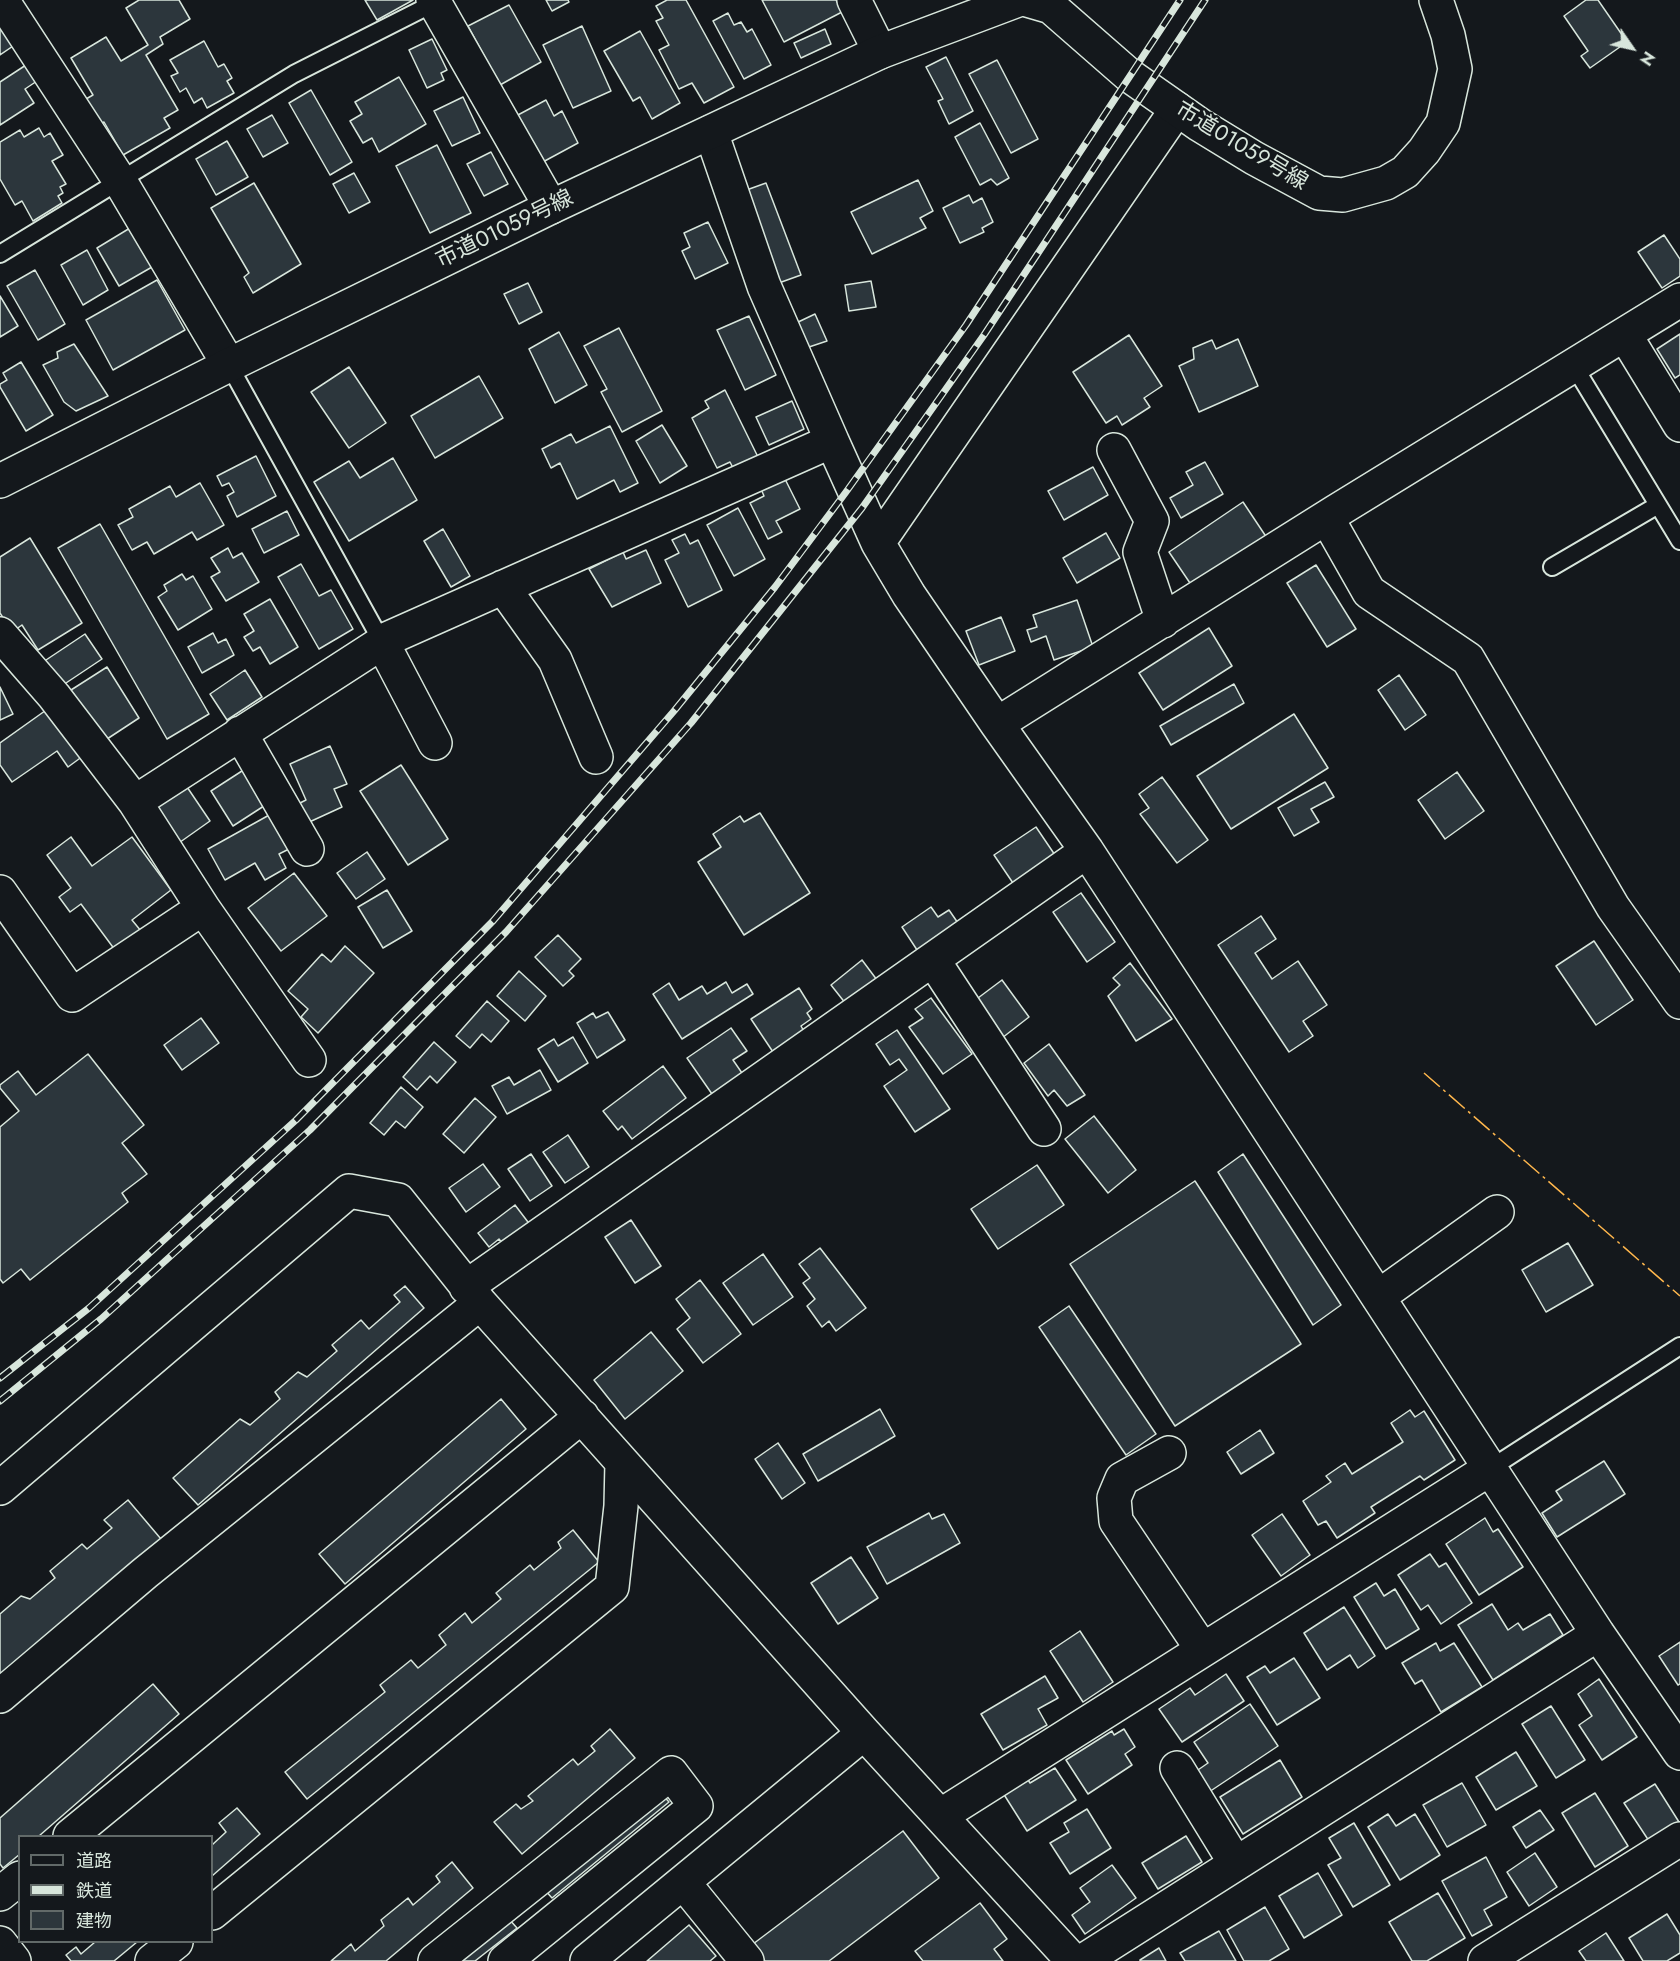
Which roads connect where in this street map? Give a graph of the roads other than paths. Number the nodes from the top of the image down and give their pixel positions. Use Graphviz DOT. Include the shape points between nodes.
graph roads {
  1 [pos="2,0"];
  2 [pos="854,0"];
  3 [pos="1018,0"];
  4 [pos="1027,0"];
  5 [pos="1436,0"];
  6 [pos="436,1"];
  7 [pos="880,52"];
  8 [pos="1177,109"];
  9 [pos="711,132"];
  10 [pos="120,181"];
  11 [pos="551,207"];
  12 [pos="0,254"];
  13 [pos="1680,300"];
  14 [pos="1625,335"];
  15 [pos="229,365"];
  16 [pos="1574,366"];
  17 [pos="1680,425"];
  18 [pos="832,441"];
  19 [pos="1114,450"];
  20 [pos="0,481"];
  21 [pos="1658,505"];
  22 [pos="1327,518"];
  23 [pos="1680,542"];
  24 [pos="878,543"];
  25 [pos="1552,567"];
  26 [pos="503,587"];
  27 [pos="1163,621"];
  28 [pos="0,634"];
  29 [pos="382,642"];
  30 [pos="997,724"];
  31 [pos="240,734"];
  32 [pos="435,743"];
  33 [pos="596,757"];
  34 [pos="135,802"];
  35 [pos="307,849"];
  36 [pos="1087,851"];
  37 [pos="0,892"];
  38 [pos="203,908"];
  39 [pos="933,960"];
  40 [pos="1680,1002"];
  41 [pos="309,1060"];
  42 [pos="1044,1129"];
  43 [pos="1497,1212"];
  44 [pos="473,1295"];
  45 [pos="1378,1297"];
  46 [pos="1680,1346"];
  47 [pos="582,1416"];
  48 [pos="1169,1453"];
  49 [pos="622,1462"];
  50 [pos="1491,1468"];
  51 [pos="0,1488"];
  52 [pos="1598,1634"];
  53 [pos="1202,1649"];
  54 [pos="0,1696"];
  55 [pos="864,1733"];
  56 [pos="1680,1753"];
  57 [pos="1177,1768"];
  58 [pos="940,1816"];
  59 [pos="71,1835"];
  60 [pos="1680,1839"];
  61 [pos="1236,1864"];
  62 [pos="18,1880"];
  63 [pos="683,1882"];
  64 [pos="0,1894"];
  65 [pos="213,1912"];
  66 [pos="0,1943"];
  67 [pos="174,1943"];
  68 [pos="14,1961"];
  69 [pos="152,1961"];
  70 [pos="435,1961"];
  71 [pos="505,1961"];
  72 [pos="587,1961"];
  73 [pos="747,1961"];
  74 [pos="1073,1961"];
  75 [pos="1083,1961"];
  76 [pos="1485,1961"];
  1 -- 10 [label="street"];
  2 -- 7 [label="street"];
  3 -- 7 [label="street, 市道01059号線"];
  4 -- 8 [label="street, 市道01059号線" via="1051,7 1130,76"];
  5 -- 8 [label="street, 市道01059号線" via="1449,35 1455,69 1443,123 1405,172 1386,183 1343,195 1319,192 1254,158"];
  6 -- 10 [label="lane" via="294,74"];
  6 -- 11 [label="street"];
  7 -- 9 [label="street, 市道01059号線"];
  8 -- 24 [label="street"];
  9 -- 11 [label="street, 市道01059号線"];
  9 -- 18 [label="street" via="765,285"];
  10 -- 12 [label="lane"];
  10 -- 15 [label="street"];
  11 -- 15 [label="street, 市道01059号線"];
  13 -- 14 [label="street"];
  14 -- 16 [label="street"];
  14 -- 17 [label="street"];
  15 -- 20 [label="street, 市道01059号線"];
  15 -- 29 [label="lane"];
  16 -- 21 [label="lane"];
  16 -- 22 [label="street"];
  18 -- 24 [label="street"];
  18 -- 26 [label="street"];
  19 -- 27 [label="street" via="1152,521 1140,552"];
  21 -- 23 [label="lane"];
  21 -- 25 [label="lane"];
  22 -- 27 [label="street"];
  22 -- 40 [label="street" via="1369,592 1468,659 1613,908"];
  24 -- 30 [label="street"];
  26 -- 29 [label="street"];
  26 -- 33 [label="street" via="555,660"];
  27 -- 30 [label="street"];
  28 -- 34 [label="street" via="54,696"];
  29 -- 31 [label="street"];
  29 -- 32 [label="street"];
  30 -- 36 [label="street"];
  31 -- 34 [label="street"];
  31 -- 35 [label="street"];
  34 -- 38 [label="street"];
  36 -- 39 [label="street"];
  36 -- 45 [label="street"];
  37 -- 38 [label="street" via="72,995"];
  38 -- 41 [label="street"];
  39 -- 42 [label="street"];
  39 -- 44 [label="street"];
  43 -- 45 [label="street"];
  44 -- 47 [label="street"];
  44 -- 51 [label="street" via="398,1200 349,1191"];
  44 -- 54 [label="street"];
  45 -- 50 [label="street"];
  46 -- 50 [label="lane"];
  47 -- 49 [label="street"];
  47 -- 59 [label="street"];
  48 -- 53 [label="street" via="1122,1479 1114,1498 1116,1521"];
  49 -- 55 [label="street"];
  49 -- 65 [label="street" via="612,1587"];
  50 -- 52 [label="street"];
  50 -- 53 [label="street"];
  52 -- 56 [label="street"];
  52 -- 61 [label="street"];
  53 -- 58 [label="street"];
  55 -- 58 [label="street"];
  55 -- 63 [label="street"];
  57 -- 61 [label="street"];
  58 -- 74 [label="street"];
  60 -- 76 [label="street"];
  61 -- 75 [label="street"];
  62 -- 64 [label="street"];
  63 -- 72 [label="street"];
  63 -- 73 [label="street"];
  66 -- 68 [label="street"];
  67 -- 69 [label="street"];
  70 -- 71 [label="street" via="671,1773 696,1806"];
}
